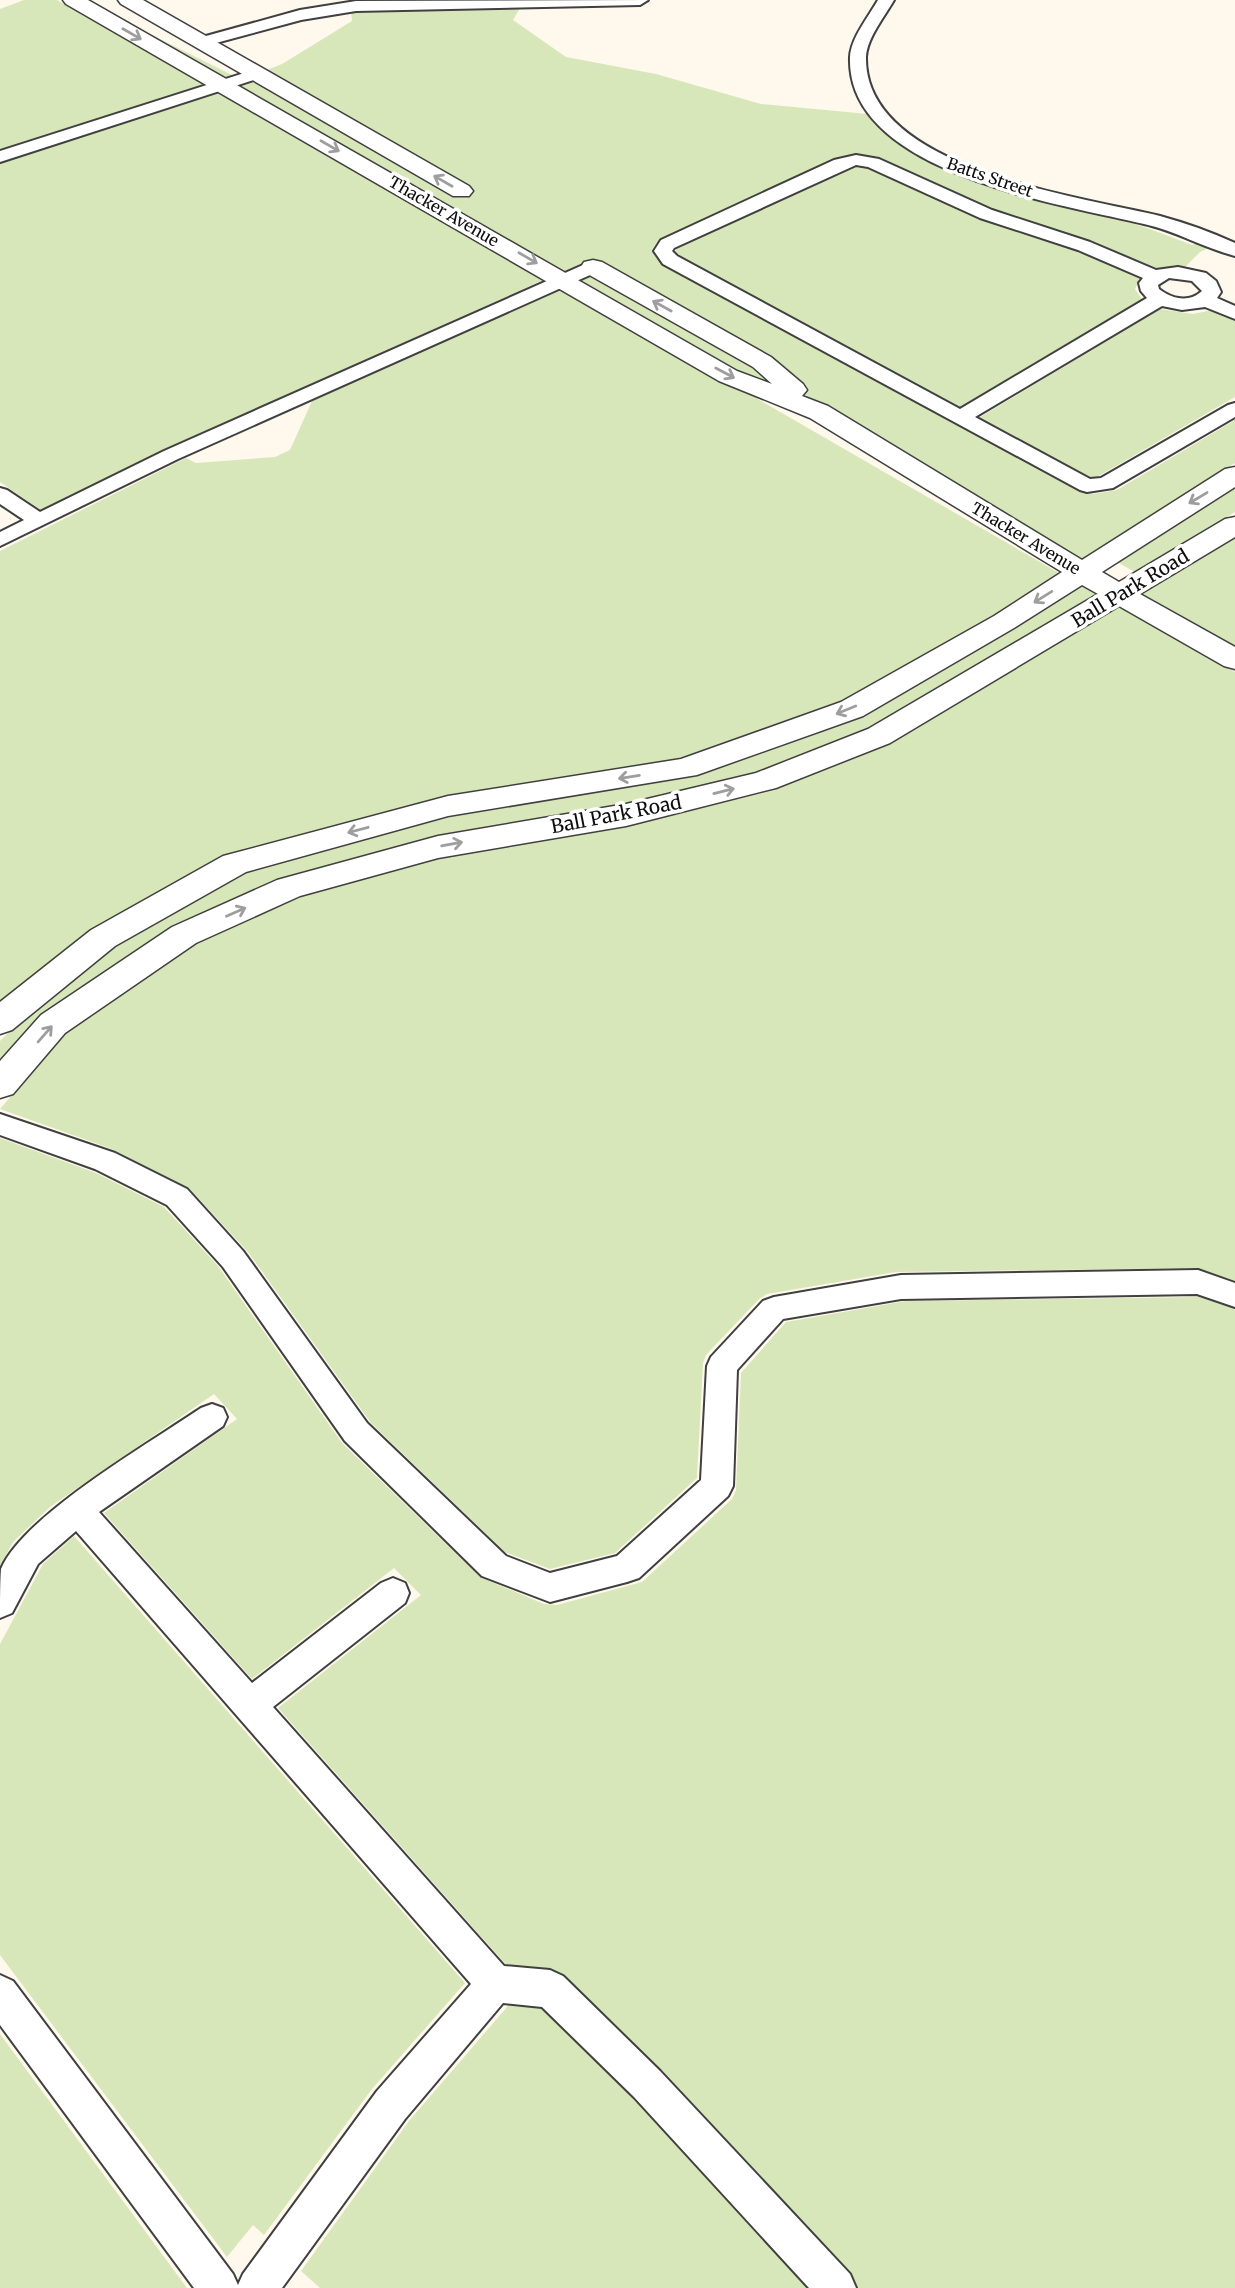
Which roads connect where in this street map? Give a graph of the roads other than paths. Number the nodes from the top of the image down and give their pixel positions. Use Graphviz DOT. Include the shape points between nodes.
graph roads {
  1 [pos="73,0"];
  2 [pos="128,0"];
  3 [pos="640,0"];
  4 [pos="886,0"];
  5 [pos="201,42"];
  6 [pos="257,74"];
  7 [pos="224,86"];
  8 [pos="399,156"];
  9 [pos="0,157"];
  10 [pos="368,168"];
  11 [pos="484,204"];
  12 [pos="568,253"];
  13 [pos="1213,260"];
  14 [pos="592,267"];
  15 [pos="1155,276"];
  16 [pos="564,279"];
  17 [pos="1160,299"];
  18 [pos="1205,300"];
  19 [pos="1235,313"];
  20 [pos="1235,409"];
  21 [pos="819,412"];
  22 [pos="960,418"];
  23 [pos="1235,475"];
  24 [pos="0,494"];
  25 [pos="39,521"];
  26 [pos="1235,525"];
  27 [pos="0,540"];
  28 [pos="1083,573"];
  29 [pos="1119,594"];
  30 [pos="1235,660"];
  31 [pos="0,1021"];
  32 [pos="0,1085"];
  33 [pos="0,1124"];
  34 [pos="1235,1295"];
  35 [pos="212,1417"];
  36 [pos="77,1510"];
  37 [pos="393,1593"];
  38 [pos="0,1603"];
  39 [pos="249,1706"];
  40 [pos="495,1984"];
  41 [pos="0,1994"];
  42 [pos="219,2288"];
  43 [pos="257,2288"];
  44 [pos="836,2288"];
  1 -- 7 [label="street, Thacker Avenue, one-way"];
  2 -- 5 [label="street, Thacker Avenue"];
  3 -- 5 [label="street" via="356,6 300,15"];
  4 -- 13 [label="street, Batts Street" via="858,55 869,103 888,126 945,163 998,184 1186,230"];
  5 -- 6 [label="street, Thacker Avenue"];
  6 -- 7 [label="street"];
  6 -- 8 [label="street, Thacker Avenue"];
  7 -- 9 [label="street"];
  7 -- 10 [label="street, Thacker Avenue, one-way"];
  8 -- 10 [label="street"];
  11 -- 8 [label="street, Thacker Avenue, one-way"];
  10 -- 16 [label="street, Thacker Avenue, one-way"];
  12 -- 14 [label="street, Thacker Avenue"];
  13 -- 15 [label="street"];
  13 -- 18 [label="street" via="1212,288"];
  14 -- 16 [label="street"];
  21 -- 14 [label="street, Thacker Avenue, one-way" via="762,362"];
  15 -- 17 [label="street" via="1148,287"];
  15 -- 22 [label="street" via="856,160 667,244 663,251 670,260"];
  16 -- 21 [label="street, Thacker Avenue, one-way" via="729,376"];
  16 -- 25 [label="street" via="171,455"];
  17 -- 18 [label="street" via="1178,304"];
  17 -- 22 [label="street"];
  18 -- 19 [label="street"];
  20 -- 22 [label="street" via="1106,484 1087,486"];
  21 -- 28 [label="street, Thacker Avenue"];
  23 -- 28 [label="street, Ball Park Road, one-way"];
  24 -- 25 [label="street"];
  25 -- 27 [label="street"];
  26 -- 29 [label="street, Ball Park Road"];
  28 -- 29 [label="street, Thacker Avenue"];
  28 -- 31 [label="street, Ball Park Road, one-way" via="852,709 686,768 448,806 235,864 103,939"];
  29 -- 30 [label="street, Thacker Avenue"];
  32 -- 29 [label="street, Ball Park Road, one-way" via="53,1024 75,1009 184,935 289,888 438,847 626,815 765,781 879,736"];
  33 -- 34 [label="street" via="105,1161 177,1197 233,1259 356,1432 494,1566 550,1588 626,1568 717,1486 722,1366 774,1308 901,1287 1198,1282"];
  35 -- 36 [label="street"];
  36 -- 38 [label="street" via="26,1554"];
  36 -- 39 [label="street"];
  37 -- 39 [label="street"];
  39 -- 40 [label="street"];
  40 -- 43 [label="street" via="391,2105"];
  40 -- 44 [label="street" via="550,1989 647,2084"];
  41 -- 42 [label="street"];
}
